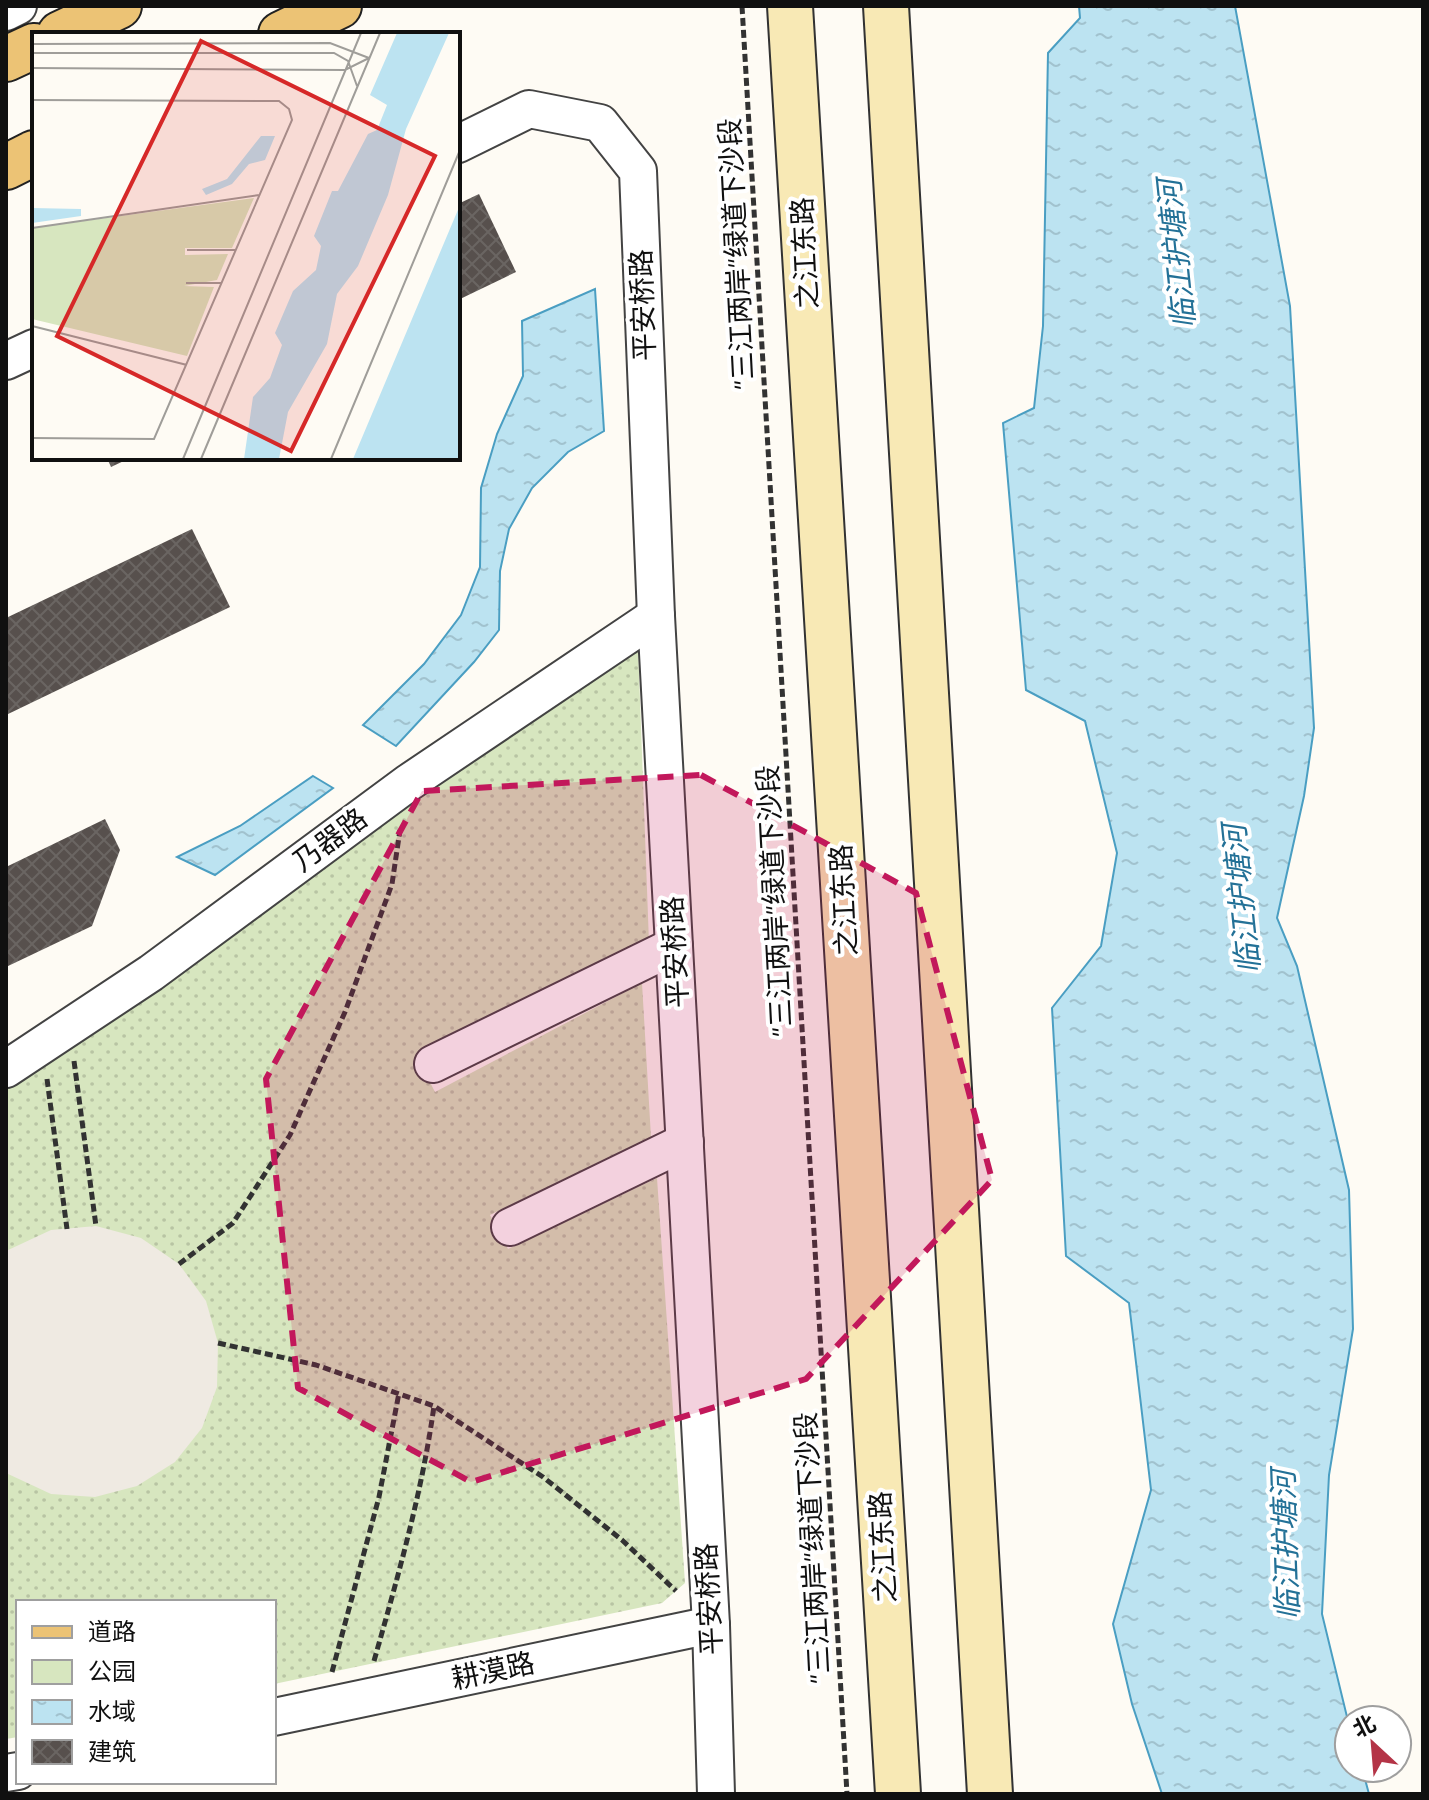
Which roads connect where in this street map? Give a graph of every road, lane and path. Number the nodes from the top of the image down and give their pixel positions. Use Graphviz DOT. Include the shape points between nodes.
graph roads {
  1 [pos="18,6"];
  2 [pos="119,6"];
  3 [pos="339,6"];
  4 [pos="742,6"];
  5 [pos="790,6"];
  6 [pos="886,6"];
  7 [pos="6,12"];
  8 [pos="64,32"];
  9 [pos="285,32"];
  10 [pos="32,47"];
  11 [pos="6,59"];
  12 [pos="460,143"];
  13 [pos="32,154"];
  14 [pos="6,167"];
  15 [pos="32,349"];
  16 [pos="6,361"];
  17 [pos="656,616"];
  18 [pos="408,783"];
  19 [pos="674,946"];
  20 [pos="56,1036"];
  21 [pos="433,1064"];
  22 [pos="6,1069"];
  23 [pos="685,1142"];
  24 [pos="96,1226"];
  25 [pos="510,1227"];
  26 [pos="67,1229"];
  27 [pos="179,1264"];
  28 [pos="218,1343"];
  29 [pos="399,1393"];
  30 [pos="434,1406"];
  31 [pos="711,1625"];
  32 [pos="363,1698"];
  33 [pos="323,1707"];
  34 [pos="276,1717"];
  35 [pos="716,1794"];
  36 [pos="847,1794"];
  37 [pos="898,1794"];
  38 [pos="990,1794"];
  1 -- 7 [label="street"];
  2 -- 8 [label="main road"];
  3 -- 9 [label="main road"];
  4 -- 36 [label="path, “三江两岸”绿道下沙段"];
  5 -- 37 [label="main road, 之江东路"];
  6 -- 38 [label="main road"];
  10 -- 11 [label="main road"];
  12 -- 17 [label="street, 平安桥路" via="529,109 600,123 638,171"];
  13 -- 14 [label="main road"];
  15 -- 16 [label="street"];
  17 -- 18 [label="street, 乃器路"];
  17 -- 19 [label="street, 平安桥路"];
  18 -- 20 [label="street, 乃器路" via="151,973"];
  18 -- 27 [label="path" via="392,884 345,1012 290,1135 233,1223"];
  19 -- 21 [label="street"];
  19 -- 23 [label="street, 平安桥路"];
  20 -- 22 [label="street, 乃器路"];
  20 -- 24 [label="path"];
  20 -- 26 [label="path"];
  23 -- 25 [label="street"];
  23 -- 31 [label="street, 平安桥路"];
  28 -- 29 [label="path" via="316,1365"];
  29 -- 30 [label="path"];
  29 -- 33 [label="path" via="379,1497"];
  30 -- 31 [label="path" via="554,1486 622,1540"];
  30 -- 32 [label="path" via="407,1546"];
  31 -- 32 [label="street, 耕漠路"];
  31 -- 35 [label="street, 平安桥路"];
  32 -- 33 [label="street, 耕漠路"];
  33 -- 34 [label="street, 耕漠路"];
}
